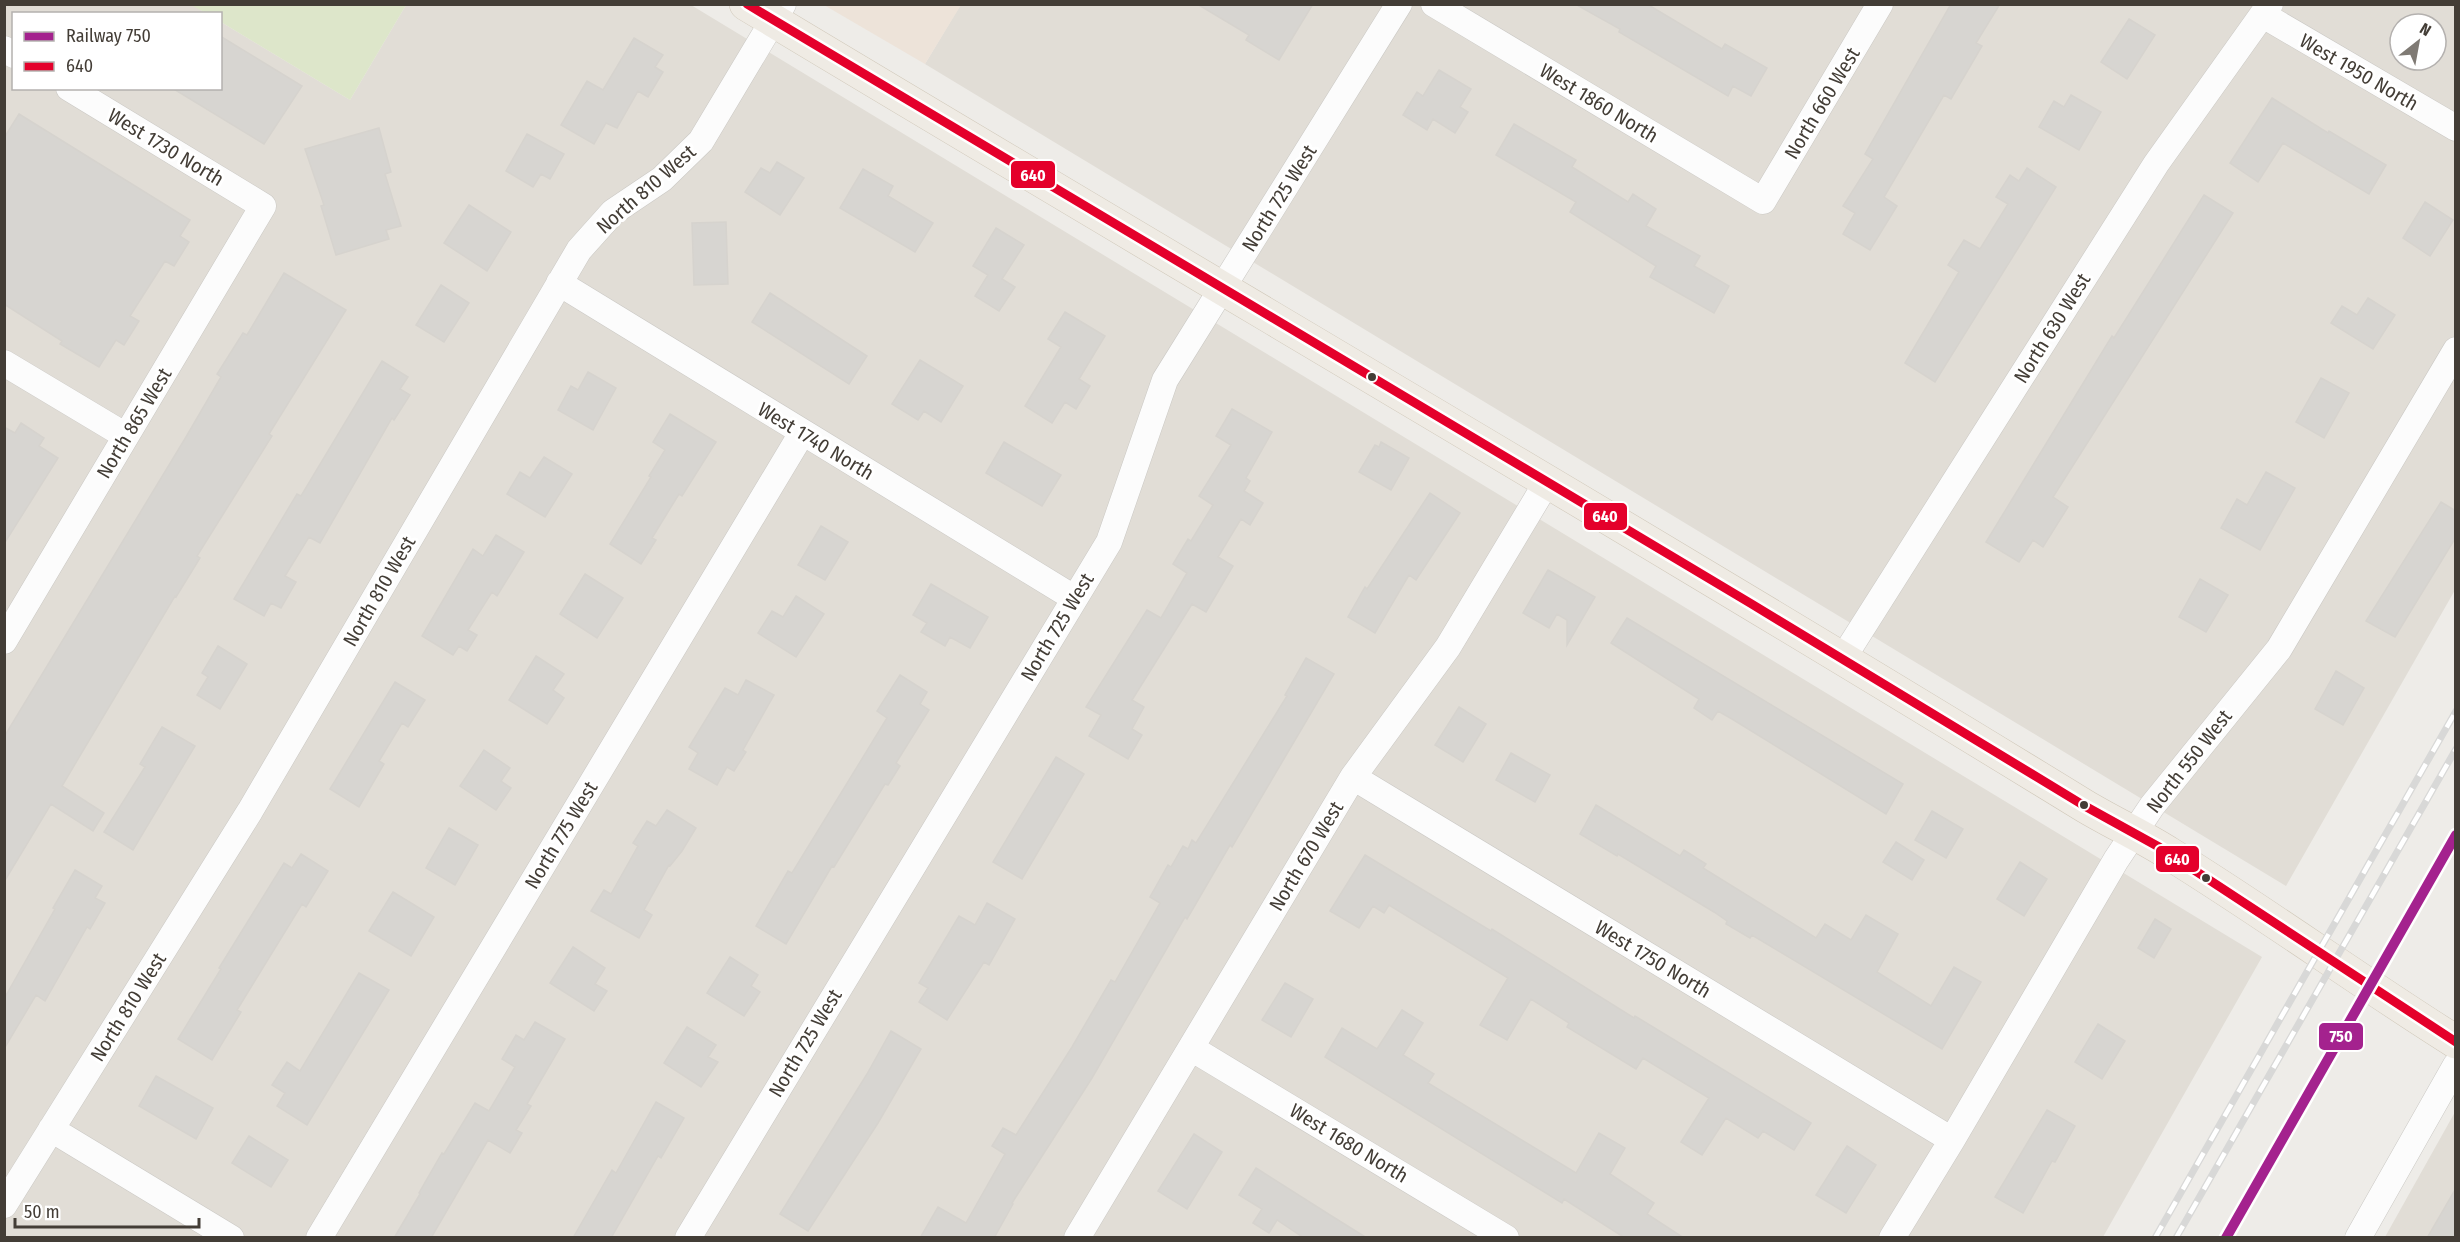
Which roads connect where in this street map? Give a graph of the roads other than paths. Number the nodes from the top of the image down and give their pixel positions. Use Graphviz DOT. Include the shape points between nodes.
graph roads {
  1 [pos="1399,4"];
  2 [pos="1434,4"];
  3 [pos="1880,4"];
  4 [pos="767,10"];
  5 [pos="2266,10"];
  6 [pos="72,90"];
  7 [pos="2456,128"];
  8 [pos="1763,201"];
  9 [pos="263,206"];
  10 [pos="559,283"];
  11 [pos="1222,288"];
  12 [pos="2456,350"];
  13 [pos="4,363"];
  14 [pos="802,433"];
  15 [pos="126,436"];
  16 [pos="1547,482"];
  17 [pos="1074,598"];
  18 [pos="4,641"];
  19 [pos="1844,658"];
  20 [pos="1353,777"];
  21 [pos="2134,833"];
  22 [pos="2456,1042"];
  23 [pos="1191,1048"];
  24 [pos="2456,1065"];
  25 [pos="51,1129"];
  26 [pos="1952,1140"];
  27 [pos="4,1205"];
  28 [pos="231,1238"];
  29 [pos="319,1238"];
  30 [pos="688,1238"];
  31 [pos="1077,1238"];
  32 [pos="1506,1238"];
  33 [pos="1892,1238"];
  34 [pos="2358,1238"];
  1 -- 11 [label="street, North 725 West"];
  2 -- 8 [label="street, West 1860 North"];
  3 -- 8 [label="street, North 660 West"];
  4 -- 10 [label="street, North 810 West" via="701,141 662,178 613,212 579,250"];
  4 -- 11 [label="main road"];
  5 -- 7 [label="street, West 1950 North"];
  5 -- 19 [label="street, North 630 West" via="2156,164"];
  6 -- 9 [label="street, West 1730 North"];
  9 -- 15 [label="street, North 865 West"];
  10 -- 14 [label="street, West 1740 North"];
  10 -- 25 [label="street, North 810 West" via="250,811"];
  11 -- 16 [label="main road"];
  11 -- 17 [label="street, North 725 West" via="1165,380 1109,542"];
  12 -- 21 [label="street, North 550 West" via="2279,649"];
  13 -- 15 [label="street"];
  14 -- 17 [label="street, West 1740 North"];
  14 -- 29 [label="street, North 775 West"];
  15 -- 18 [label="street, North 865 West"];
  16 -- 19 [label="main road"];
  16 -- 20 [label="street, North 670 West" via="1448,647"];
  17 -- 30 [label="street, North 725 West"];
  19 -- 21 [label="main road"];
  20 -- 23 [label="street, North 670 West"];
  20 -- 26 [label="street, West 1750 North"];
  21 -- 22 [label="main road" via="2230,891"];
  21 -- 26 [label="street, North 550 West"];
  23 -- 31 [label="street, North 670 West"];
  23 -- 32 [label="street, West 1680 North"];
  24 -- 34 [label="street"];
  25 -- 27 [label="street, North 810 West"];
  25 -- 28 [label="street"];
  26 -- 33 [label="street, North 550 West"];
}
